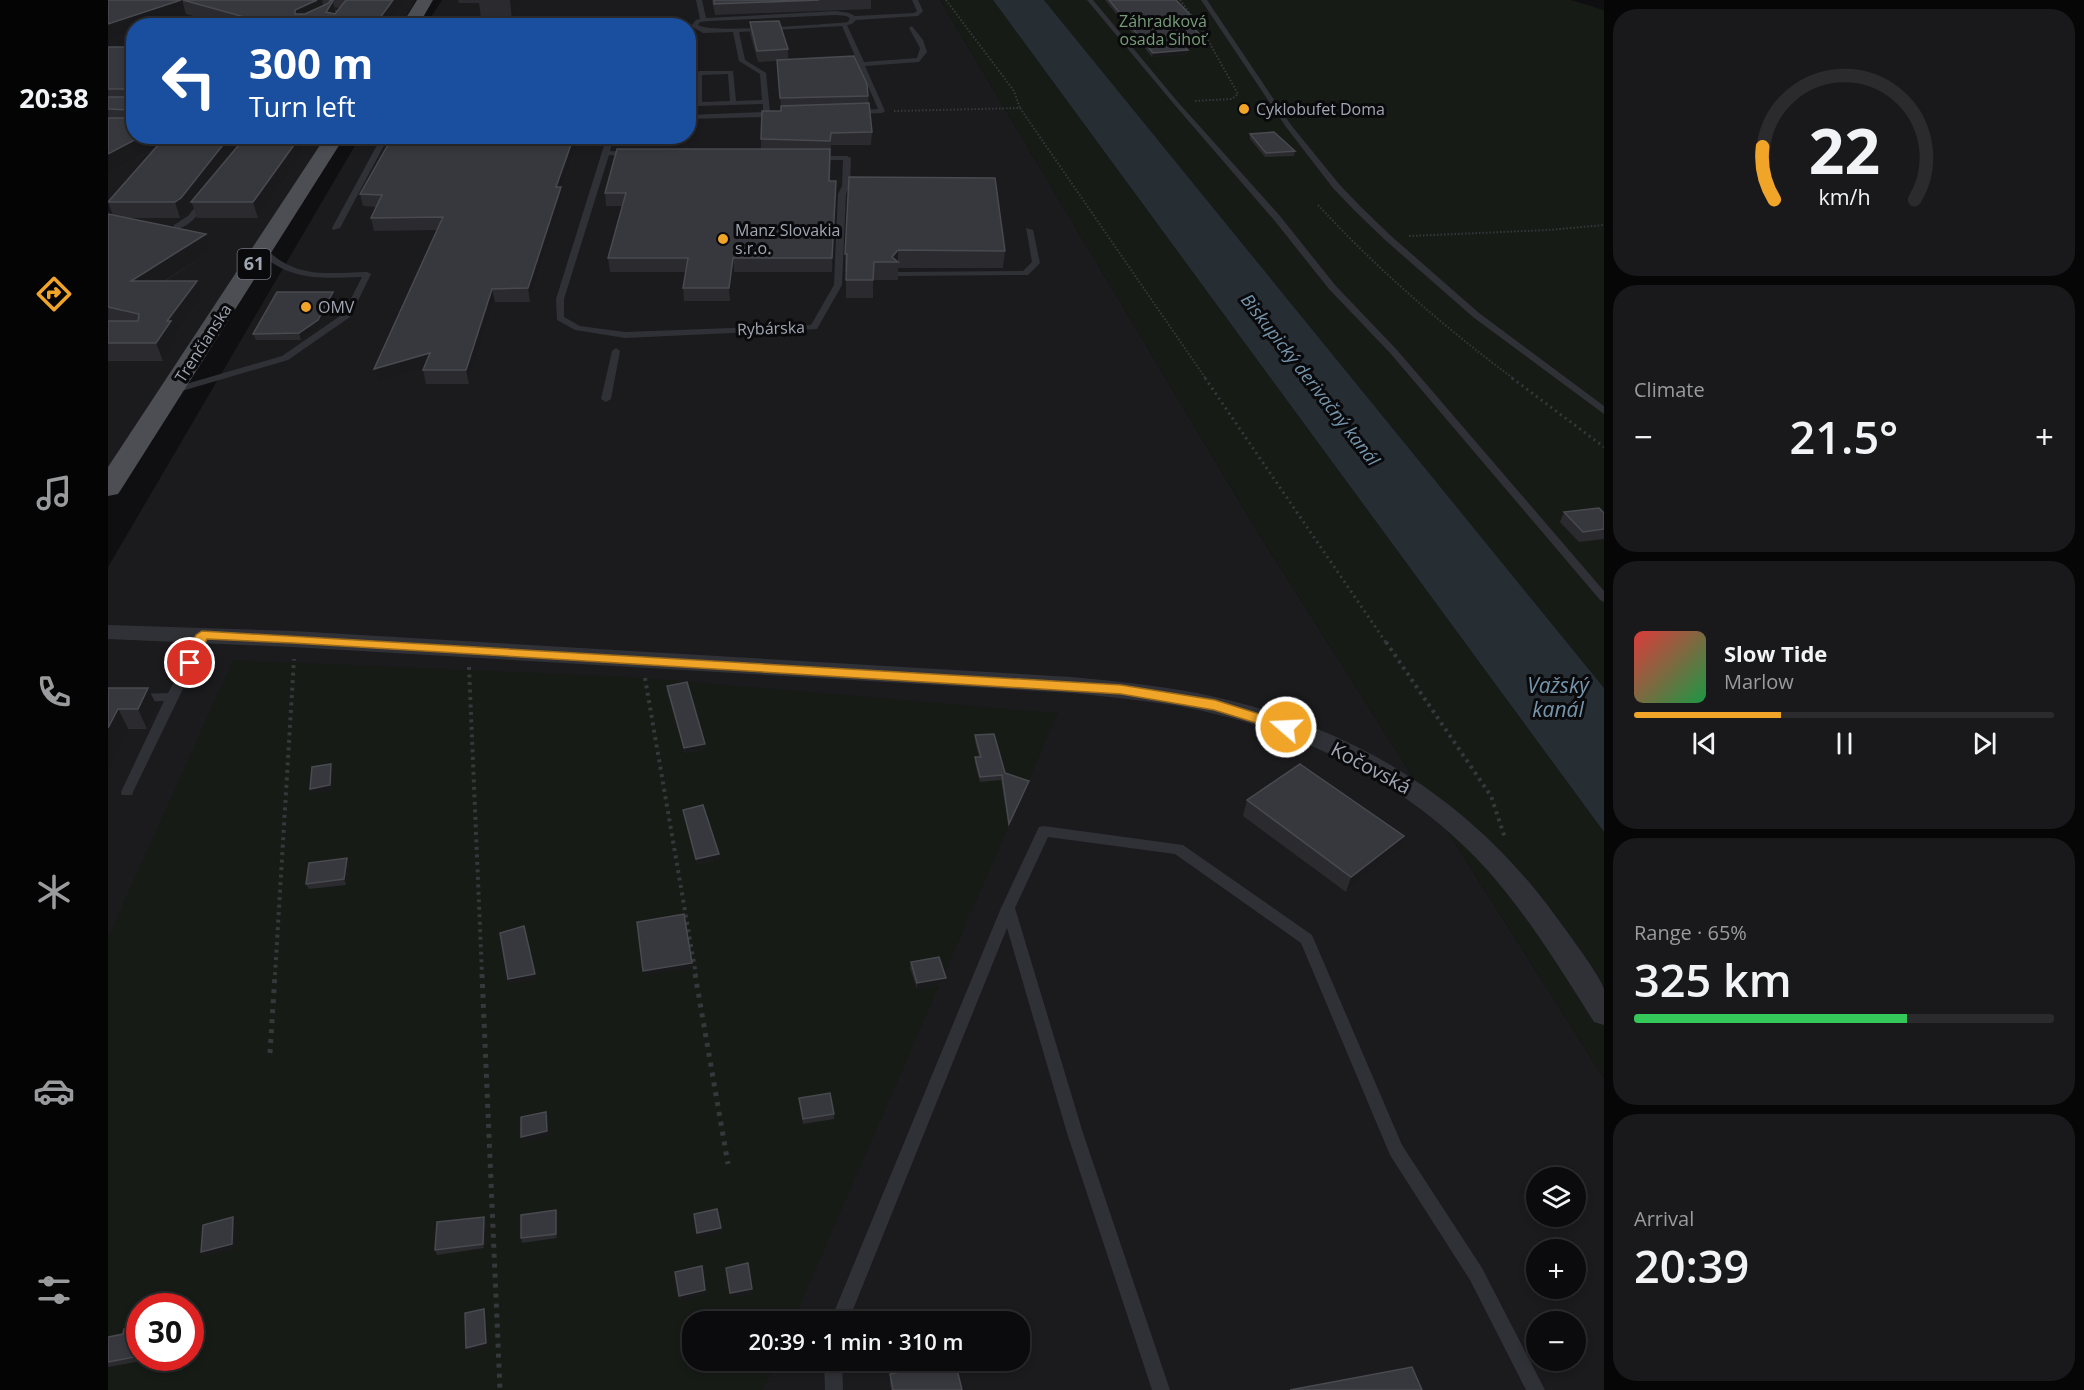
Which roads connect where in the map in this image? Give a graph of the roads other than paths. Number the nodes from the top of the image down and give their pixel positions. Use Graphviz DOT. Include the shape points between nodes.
graph roads {
  1 [pos="294,0"];
  2 [pos="425,0"];
  3 [pos="699,0"];
  4 [pos="915,0"];
  5 [pos="1090,0"];
  6 [pos="1204,0"];
  7 [pos="341,18"];
  8 [pos="414,18"];
  9 [pos="854,18"];
  10 [pos="703,20"];
  11 [pos="696,23"];
  12 [pos="844,25"];
  13 [pos="696,28"];
  14 [pos="912,28"];
  15 [pos="736,30"];
  16 [pos="861,64"];
  17 [pos="766,102"];
  18 [pos="733,103"];
  19 [pos="847,112"];
  20 [pos="778,114"];
  21 [pos="767,115"];
  22 [pos="696,117"];
  23 [pos="331,144"];
  24 [pos="382,144"];
  25 [pos="609,144"];
  26 [pos="607,153"];
  27 [pos="643,154"];
  28 [pos="811,158"];
  29 [pos="213,190"];
  30 [pos="177,226"];
  31 [pos="336,228"];
  32 [pos="1029,230"];
  33 [pos="262,250"];
  34 [pos="898,274"];
  35 [pos="616,351"];
  36 [pos="171,392"];
  37 [pos="606,399"];
  38 [pos="1604,411"];
  39 [pos="108,488"];
  40 [pos="1604,598"];
  41 [pos="108,632"];
  42 [pos="202,635"];
  43 [pos="172,697"];
  44 [pos="108,699"];
  45 [pos="127,792"];
  46 [pos="1008,908"];
  47 [pos="1604,1013"];
  48 [pos="843,1311"];
  49 [pos="833,1371"];
  50 [pos="834,1390"];
  51 [pos="1161,1390"];
  52 [pos="1536,1390"];
  1 -- 7 [label="lane" via="344,13"];
  2 -- 8 [label="main road"];
  3 -- 10 [label="lane"];
  4 -- 9 [label="lane" via="920,11 916,15"];
  5 -- 40 [label="lane"];
  6 -- 38 [label="lane" via="1288,126 1336,186 1476,315"];
  9 -- 10 [label="lane" via="836,13"];
  9 -- 12 [label="lane"];
  10 -- 11 [label="lane"];
  12 -- 15 [label="lane"];
  12 -- 16 [label="lane"];
  13 -- 15 [label="lane" via="707,32"];
  14 -- 16 [label="lane" via="924,49 919,60"];
  15 -- 17 [label="lane" via="742,61 763,73"];
  16 -- 19 [label="lane" via="882,111"];
  17 -- 18 [label="lane"];
  17 -- 21 [label="lane"];
  18 -- 18 [label="lane" via="699,104 699,73 731,72"];
  20 -- 21 [label="lane"];
  21 -- 22 [label="lane"];
  23 -- 33 [label="main road, Trenčianska / 61"];
  24 -- 31 [label="lane"];
  25 -- 26 [label="lane, Rybárska"];
  26 -- 27 [label="lane"];
  26 -- 28 [label="lane, Rybárska" via="560,299 560,318 578,328 625,335 814,327 843,274 842,194 847,158"];
  29 -- 30 [label="lane" via="191,218"];
  32 -- 34 [label="lane" via="1036,263 1025,273"];
  33 -- 36 [label="main road, Trenčianska / 61"];
  33 -- 36 [label="lane" via="273,264 301,274 367,274 347,315 285,358"];
  35 -- 37 [label="lane"];
  36 -- 39 [label="main road, Trenčianska / 61"];
  41 -- 42 [label="street, Kočovská"];
  42 -- 43 [label="lane"];
  42 -- 47 [label="street, Kočovská" via="1047,684 1215,705 1286,727 1375,768 1419,794 1499,866 1530,904"];
  43 -- 44 [label="lane"];
  43 -- 45 [label="lane"];
  46 -- 48 [label="lane"];
  46 -- 51 [label="lane" via="1075,1133"];
  46 -- 52 [label="lane" via="1044,831 1178,849 1307,939 1396,1150 1476,1274"];
  49 -- 50 [label="lane"];
}
